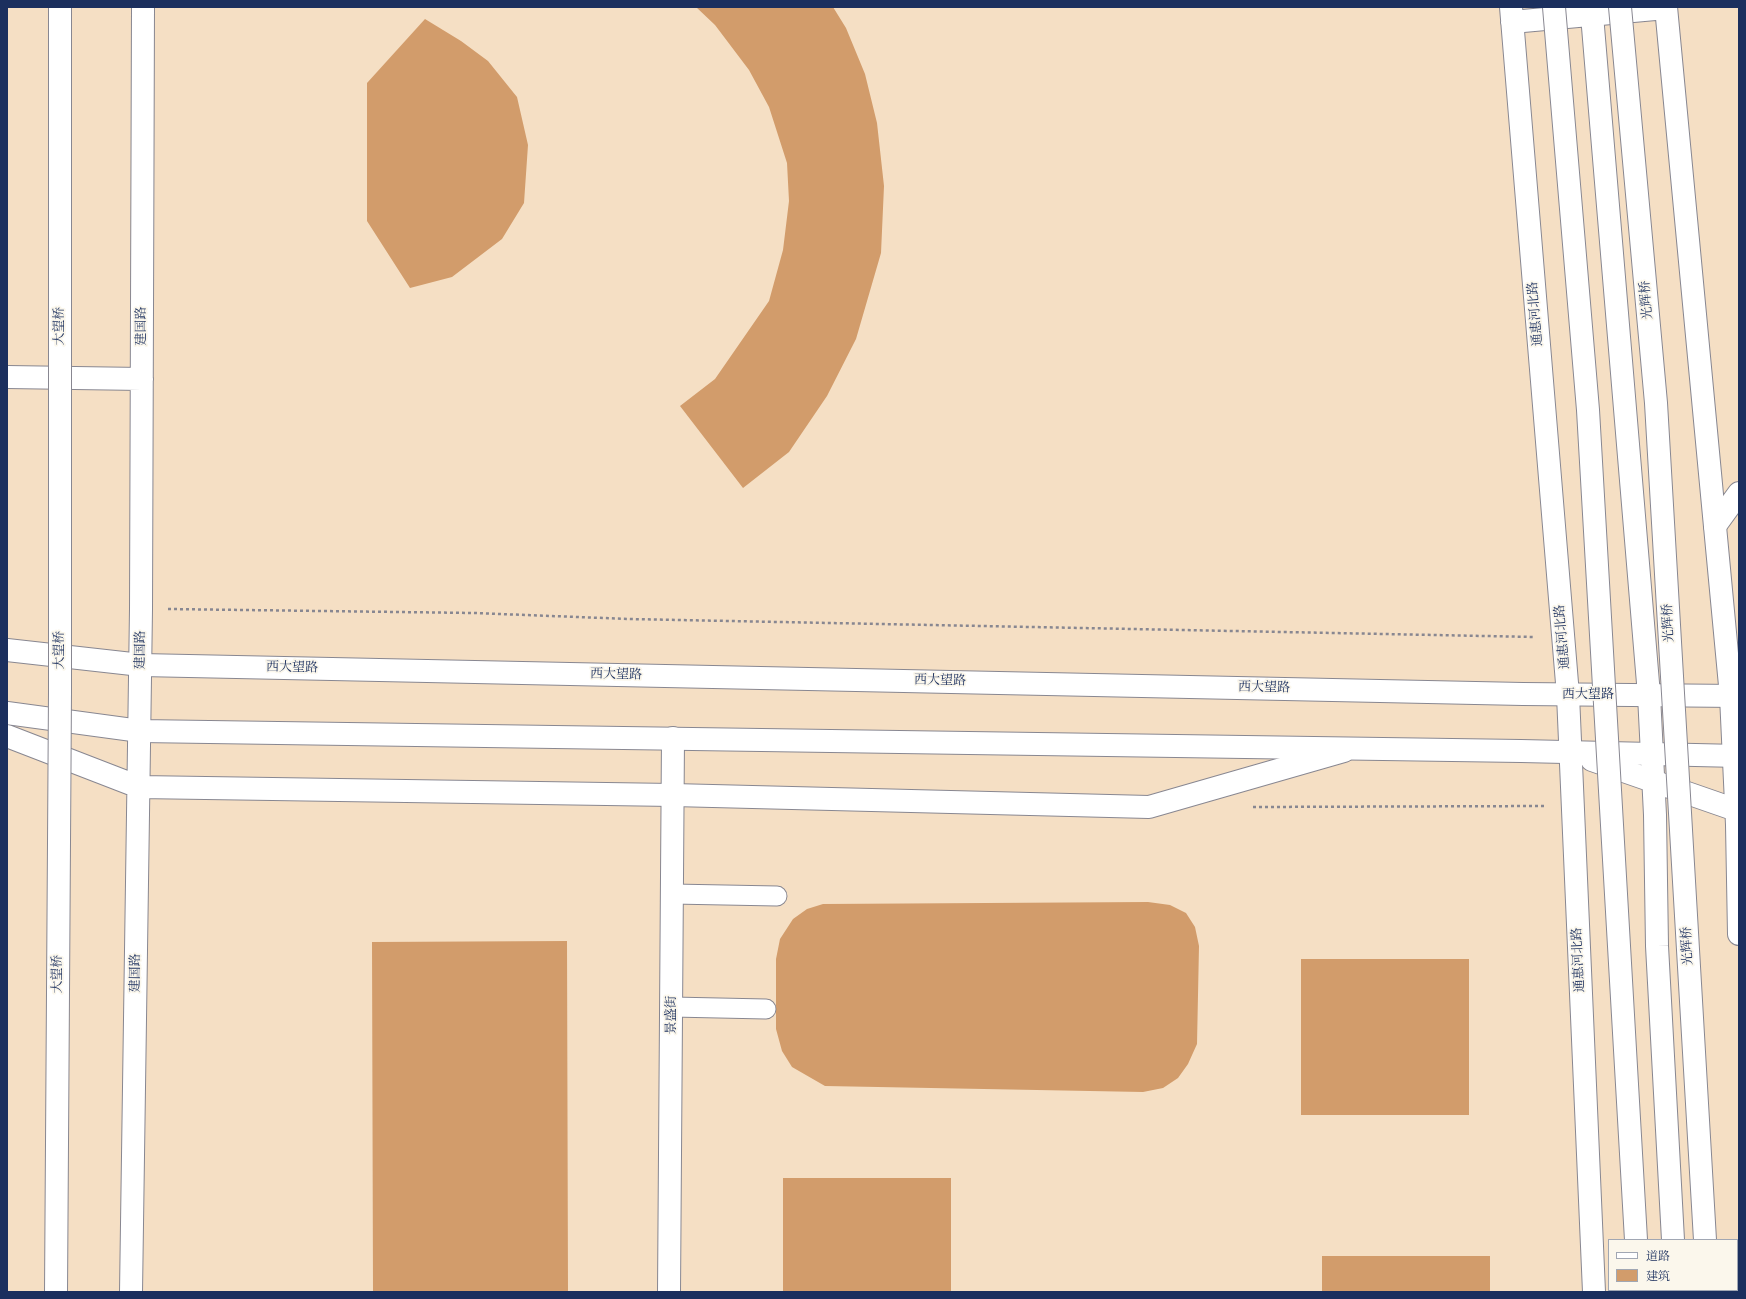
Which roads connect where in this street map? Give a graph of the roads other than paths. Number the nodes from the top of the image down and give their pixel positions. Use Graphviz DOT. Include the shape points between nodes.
graph roads {
  1 [pos="60,7"];
  2 [pos="143,7"];
  3 [pos="1554,7"];
  4 [pos="1620,7"];
  5 [pos="1666,7"];
  6 [pos="1511,15"];
  7 [pos="1592,15"];
  8 [pos="7,378"];
  9 [pos="142,379"];
  10 [pos="1739,493"];
  11 [pos="1715,526"];
  12 [pos="7,650"];
  13 [pos="141,664"];
  14 [pos="1568,695"];
  15 [pos="1649,695"];
  16 [pos="1735,696"];
  17 [pos="7,713"];
  18 [pos="140,731"];
  19 [pos="7,736"];
  20 [pos="673,738"];
  21 [pos="1351,749"];
  22 [pos="1570,752"];
  23 [pos="1652,754"];
  24 [pos="1737,756"];
  25 [pos="1653,780"];
  26 [pos="139,787"];
  27 [pos="673,795"];
  28 [pos="1738,811"];
  29 [pos="672,894"];
  30 [pos="777,896"];
  31 [pos="1739,934"];
  32 [pos="672,1007"];
  33 [pos="766,1008"];
  34 [pos="1636,1239"];
  35 [pos="1673,1239"];
  36 [pos="1705,1239"];
  37 [pos="56,1292"];
  38 [pos="131,1292"];
  39 [pos="669,1292"];
  40 [pos="1594,1292"];
  1 -- 37 [label="main road, 大望桥, bridge" via="60,692"];
  2 -- 9 [label="main road, 建国路"];
  3 -- 34 [label="main road, bridge" via="1588,410"];
  4 -- 36 [label="main road, 光辉桥, bridge" via="1656,403"];
  5 -- 7 [label="main road"];
  5 -- 11 [label="main road"];
  6 -- 7 [label="main road"];
  6 -- 14 [label="main road, 通惠河北路"];
  7 -- 15 [label="main road"];
  8 -- 9 [label="main road"];
  9 -- 13 [label="main road, 建国路"];
  10 -- 11 [label="main road"];
  11 -- 16 [label="main road"];
  12 -- 13 [label="main road, 西大望路"];
  13 -- 14 [label="main road, 西大望路"];
  13 -- 18 [label="main road, 建国路"];
  14 -- 15 [label="main road, 西大望路"];
  14 -- 22 [label="main road, 通惠河北路"];
  15 -- 16 [label="main road, 西大望路"];
  15 -- 23 [label="main road"];
  16 -- 24 [label="main road"];
  17 -- 18 [label="main road"];
  18 -- 20 [label="main road"];
  18 -- 26 [label="main road, 建国路"];
  19 -- 26 [label="main road"];
  20 -- 21 [label="main road"];
  20 -- 27 [label="main road, 景盛街"];
  21 -- 22 [label="main road"];
  21 -- 27 [label="main road" via="1149,807"];
  22 -- 23 [label="main road"];
  22 -- 25 [label="main road"];
  22 -- 40 [label="main road, 通惠河北路"];
  23 -- 24 [label="main road"];
  23 -- 25 [label="main road"];
  24 -- 28 [label="main road"];
  25 -- 28 [label="main road"];
  25 -- 35 [label="main road" via="1657,946"];
  26 -- 27 [label="main road"];
  26 -- 38 [label="main road, 建国路"];
  27 -- 29 [label="main road, 景盛街"];
  28 -- 31 [label="main road"];
  29 -- 30 [label="lane"];
  29 -- 32 [label="main road, 景盛街"];
  32 -- 33 [label="lane"];
  32 -- 39 [label="main road, 景盛街"];
}
